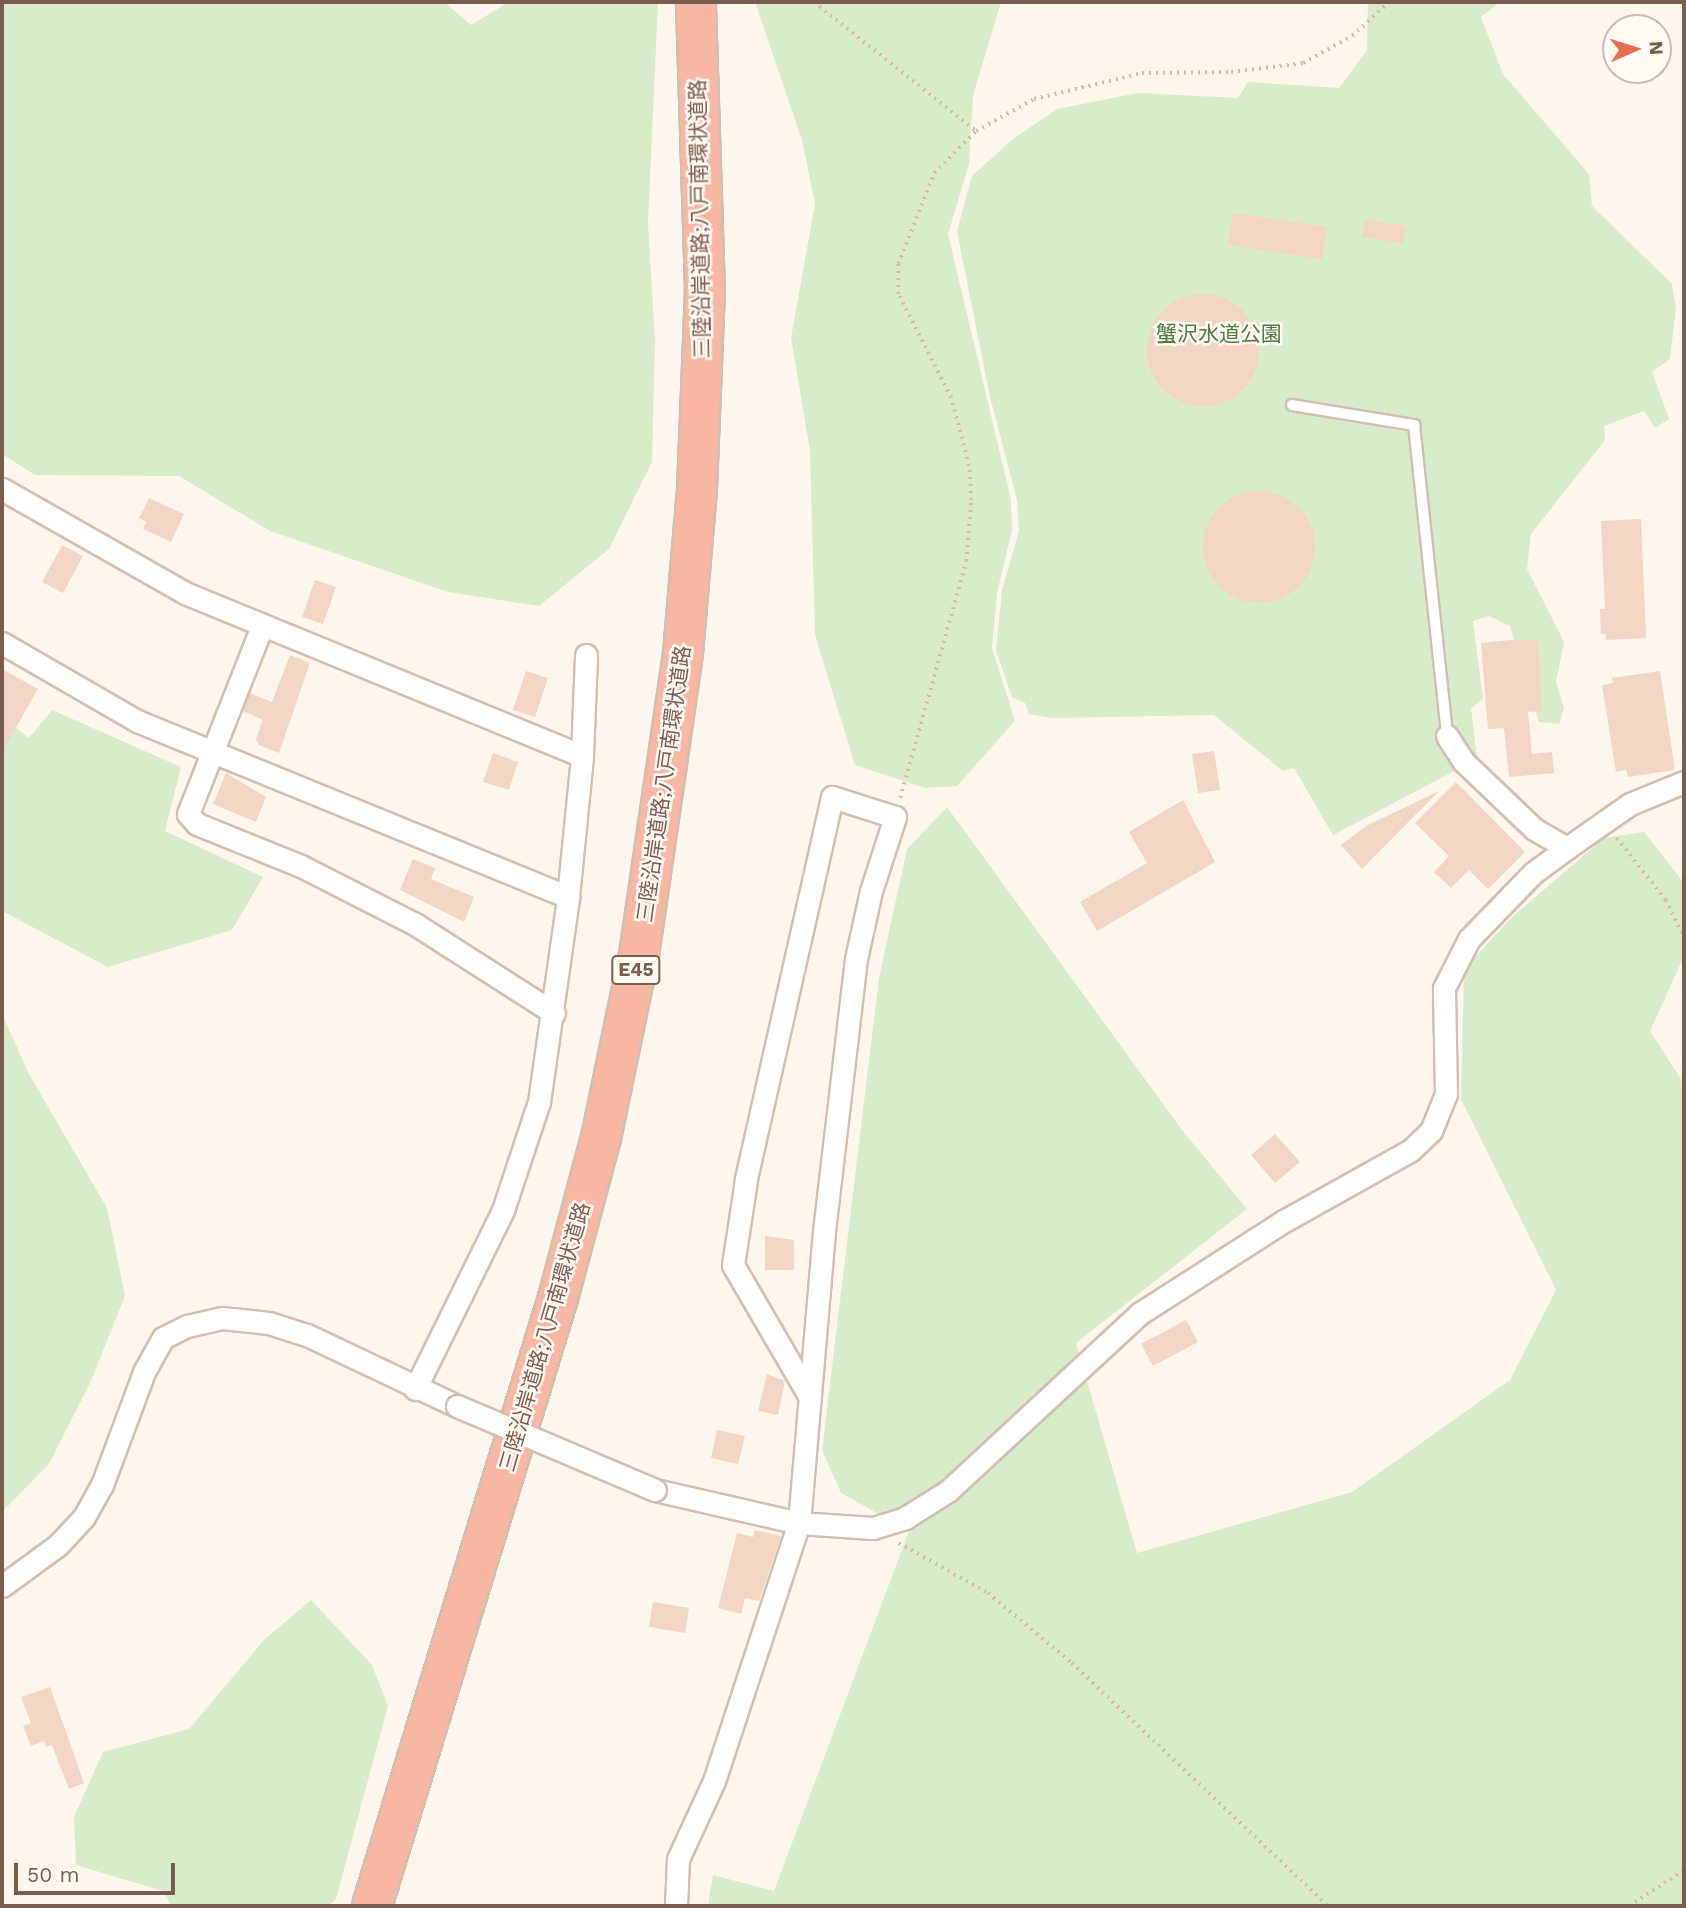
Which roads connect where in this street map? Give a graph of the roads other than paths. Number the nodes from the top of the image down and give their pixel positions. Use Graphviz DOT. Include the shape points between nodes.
graph roads {
  1 [pos="696,2"];
  2 [pos="1292,405"];
  3 [pos="2,489"];
  4 [pos="261,626"];
  5 [pos="2,643"];
  6 [pos="586,655"];
  7 [pos="1447,736"];
  8 [pos="213,753"];
  9 [pos="582,756"];
  10 [pos="1684,782"];
  11 [pos="1567,848"];
  12 [pos="568,897"];
  13 [pos="554,1013"];
  14 [pos="415,1389"];
  15 [pos="808,1394"];
  16 [pos="799,1523"];
  17 [pos="2,1586"];
  18 [pos="372,1906"];
  19 [pos="676,1906"];
  1 -- 18 [label="highway, 三陸沿岸道路;八戸南環状道路 / E45" via="705,292 697,489 683,653 639,955 601,1138 558,1298"];
  2 -- 7 [label="lane" via="1414,425"];
  3 -- 4 [label="street" via="185,593"];
  4 -- 8 [label="street"];
  4 -- 9 [label="street"];
  5 -- 8 [label="street" via="137,721"];
  6 -- 9 [label="street"];
  7 -- 11 [label="street" via="1464,762 1534,829"];
  8 -- 12 [label="street"];
  8 -- 13 [label="street" via="188,814 197,824 301,866 415,924"];
  9 -- 12 [label="street"];
  10 -- 11 [label="street" via="1630,804"];
  11 -- 16 [label="street" via="1533,873 1454,964 1444,988 1446,1094 1431,1131 1411,1150 1284,1221 1139,1314 948,1490 905,1518 873,1528"];
  12 -- 13 [label="street"];
  13 -- 14 [label="street" via="539,1102 503,1210"];
  14 -- 16 [label="street, bridge" via="654,1490"];
  14 -- 17 [label="street" via="307,1335 269,1323 222,1318 163,1338 145,1372 102,1485 84,1517 58,1545"];
  15 -- 15 [label="street" via="856,959 894,817 832,797 746,1181 733,1265"];
  15 -- 16 [label="street"];
  16 -- 19 [label="street" via="713,1781 678,1859"];
}
